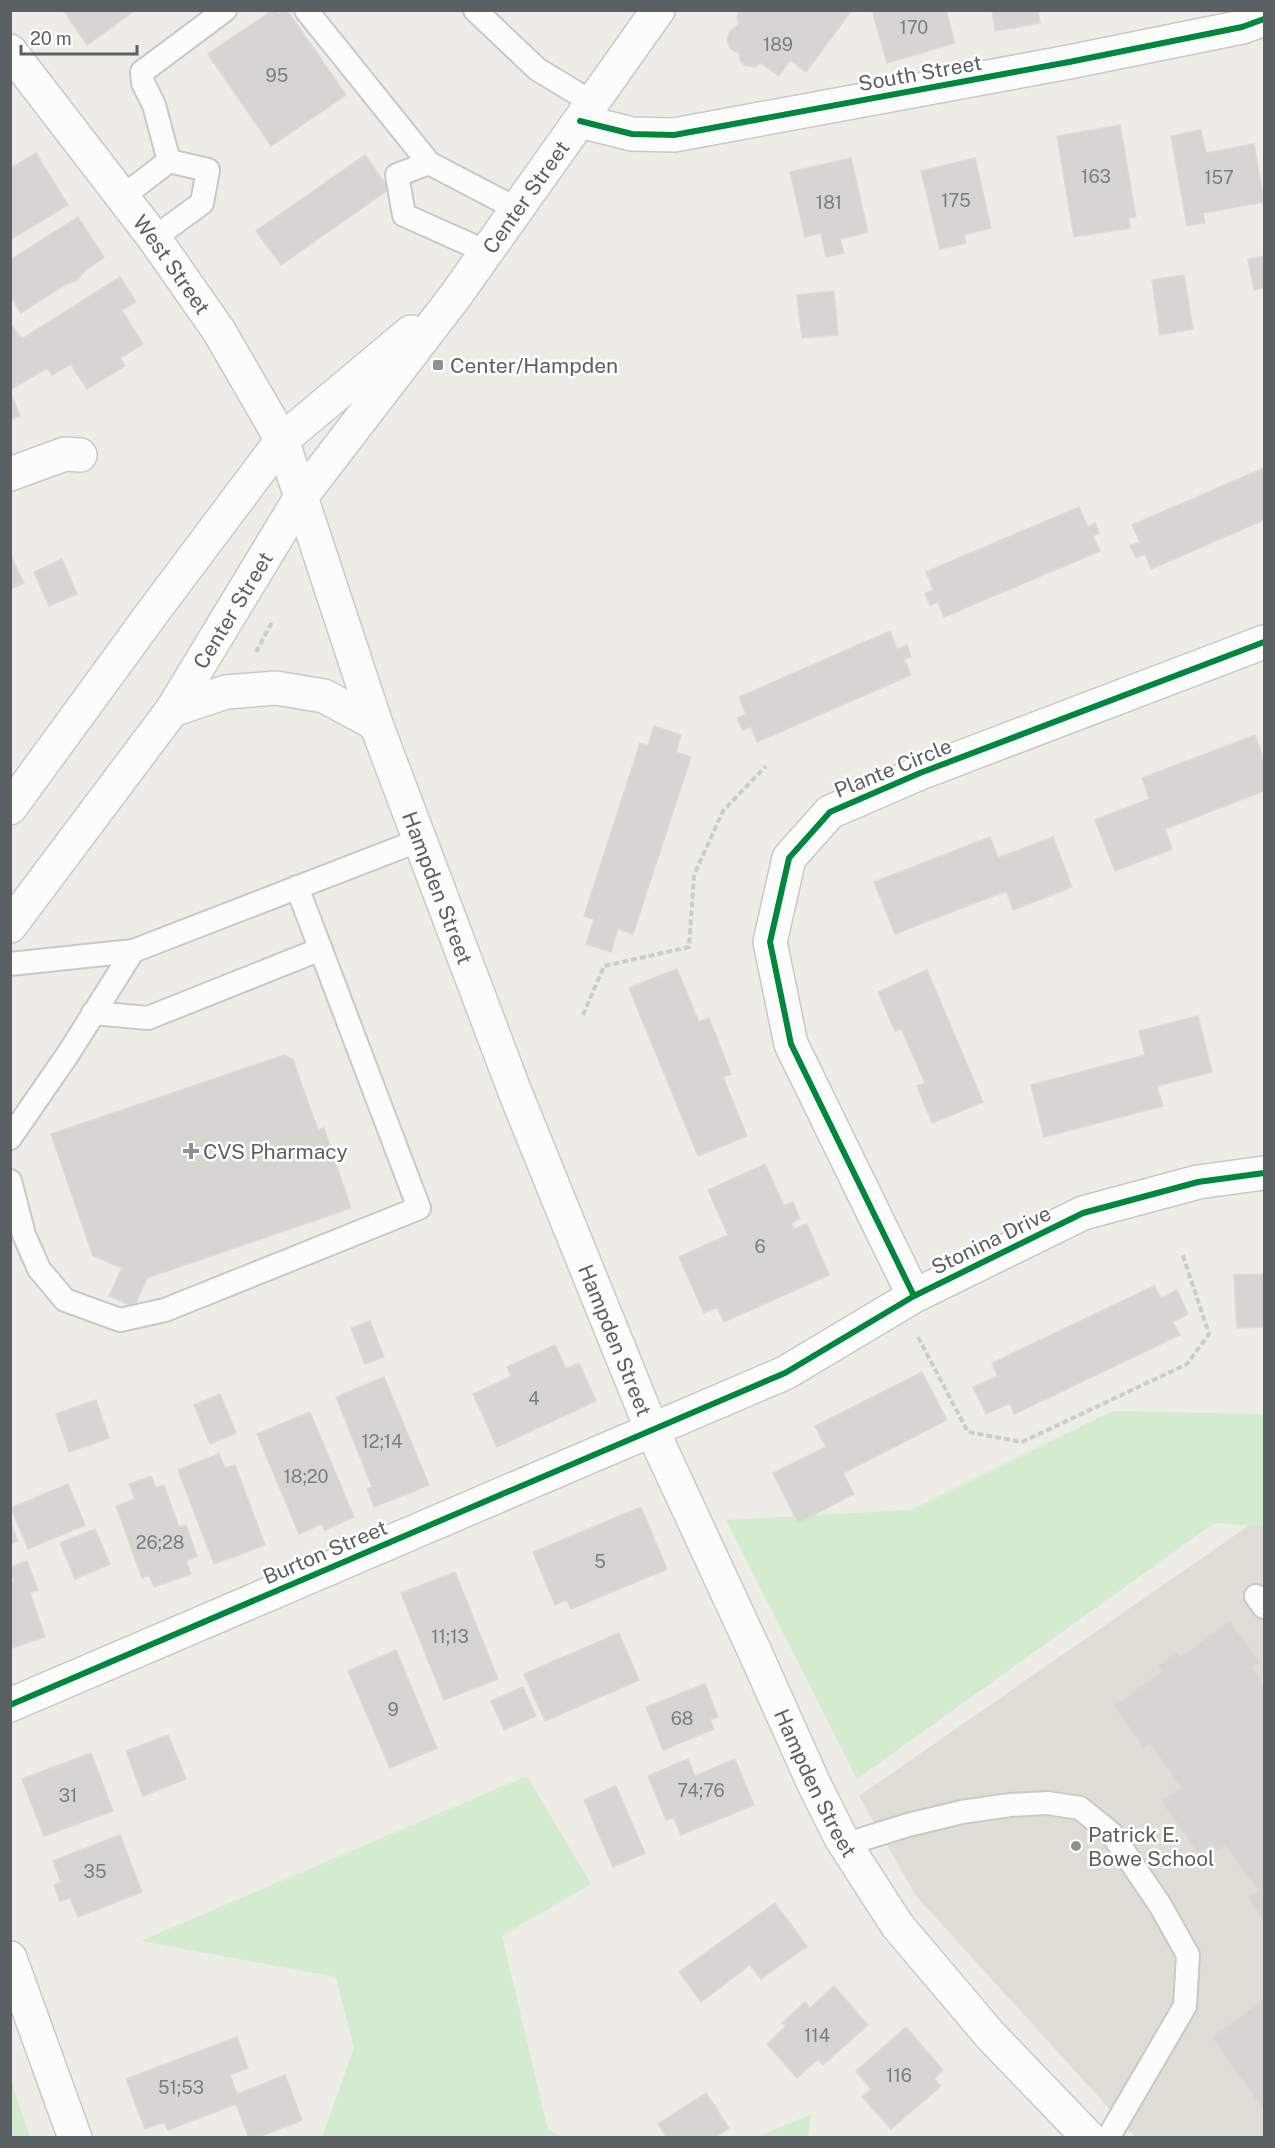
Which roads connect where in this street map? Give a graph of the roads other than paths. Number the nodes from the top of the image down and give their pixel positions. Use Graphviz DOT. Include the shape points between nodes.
graph roads {
  1 [pos="225,10"];
  2 [pos="306,10"];
  3 [pos="475,10"];
  4 [pos="658,10"];
  5 [pos="1264,19"];
  6 [pos="10,51"];
  7 [pos="586,112"];
  8 [pos="169,161"];
  9 [pos="429,163"];
  10 [pos="122,197"];
  11 [pos="517,209"];
  12 [pos="154,238"];
  13 [pos="487,252"];
  14 [pos="456,295"];
  15 [pos="282,440"];
  16 [pos="80,455"];
  17 [pos="10,474"];
  18 [pos="302,497"];
  19 [pos="1264,642"];
  20 [pos="172,710"];
  21 [pos="376,724"];
  22 [pos="10,808"];
  23 [pos="420,840"];
  24 [pos="297,887"];
  25 [pos="10,926"];
  26 [pos="321,949"];
  27 [pos="133,951"];
  28 [pos="10,964"];
  29 [pos="93,1013"];
  30 [pos="10,1138"];
  31 [pos="1264,1173"];
  32 [pos="10,1181"];
  33 [pos="907,1301"];
  34 [pos="652,1430"];
  35 [pos="10,1705"];
  36 [pos="847,1844"];
  37 [pos="10,1958"];
  38 [pos="75,2138"];
  39 [pos="1089,2138"];
  40 [pos="1108,2138"];
  1 -- 8 [label="lane" via="142,72"];
  2 -- 9 [label="lane"];
  3 -- 7 [label="lane"];
  4 -- 7 [label="main road, Center Street"];
  5 -- 7 [label="main road, South Street" via="1242,27 1069,62 674,135 632,134"];
  6 -- 10 [label="main road, West Street"];
  7 -- 11 [label="main road, Center Street"];
  8 -- 10 [label="lane"];
  8 -- 12 [label="lane" via="207,170 202,203"];
  9 -- 11 [label="lane"];
  9 -- 13 [label="lane" via="397,176 404,215"];
  10 -- 12 [label="main road, West Street"];
  11 -- 13 [label="main road, Center Street"];
  12 -- 15 [label="main road, West Street" via="219,331"];
  13 -- 14 [label="main road, Center Street"];
  14 -- 15 [label="main road, Center Street"];
  14 -- 18 [label="main road, Center Street"];
  15 -- 18 [label="main road, West Street"];
  15 -- 22 [label="main road, Center Street"];
  16 -- 17 [label="main road" via="65,454"];
  18 -- 20 [label="main road, Center Street"];
  18 -- 21 [label="main road, Hampden Street"];
  19 -- 33 [label="main road, Plante Circle" via="830,812 789,858 770,942 790,1044"];
  20 -- 21 [label="main road" via="226,692 276,688 324,696"];
  20 -- 25 [label="main road, Center Street"];
  21 -- 23 [label="main road, Hampden Street"];
  23 -- 24 [label="lane"];
  23 -- 34 [label="main road, Hampden Street" via="515,1092"];
  24 -- 26 [label="lane"];
  24 -- 27 [label="lane"];
  26 -- 29 [label="lane" via="148,1017"];
  26 -- 32 [label="lane" via="419,1208 165,1310 120,1320 65,1300 39,1269 24,1235"];
  27 -- 28 [label="lane"];
  27 -- 29 [label="lane"];
  29 -- 30 [label="lane"];
  31 -- 33 [label="main road, Stonina Drive" via="1198,1182 1083,1213"];
  33 -- 34 [label="main road, Stonina Drive" via="785,1373"];
  34 -- 35 [label="main road, Burton Street"];
  34 -- 36 [label="main road, Hampden Street" via="814,1784"];
  36 -- 39 [label="main road, Hampden Street" via="897,1925 990,2035"];
  36 -- 40 [label="lane" via="962,1812 1047,1803 1080,1808 1112,1834 1188,1955 1185,2006"];
  37 -- 38 [label="main road"];
}
